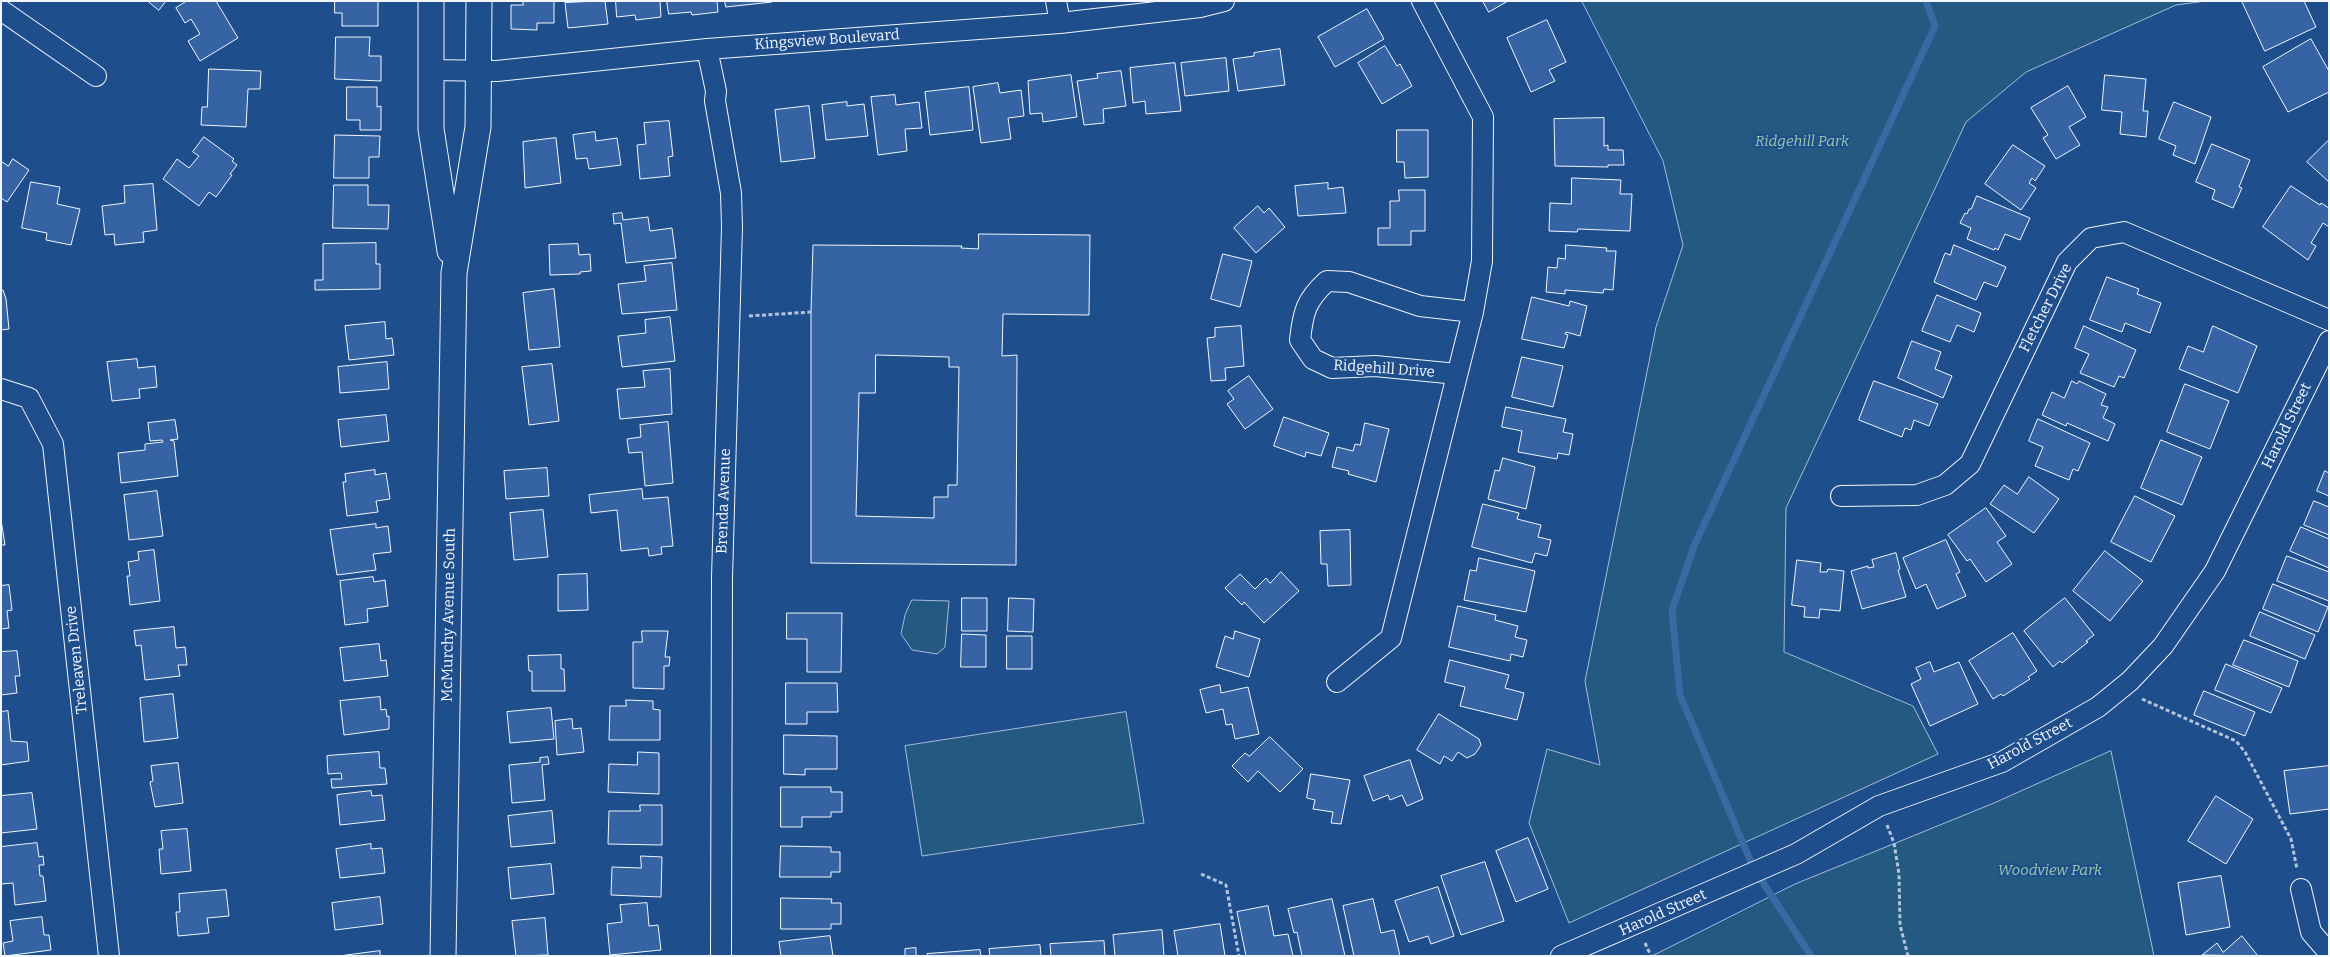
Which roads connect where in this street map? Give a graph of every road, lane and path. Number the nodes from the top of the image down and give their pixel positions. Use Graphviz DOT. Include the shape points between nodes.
graph roads {
  1 [pos="431,1"];
  2 [pos="478,1"];
  3 [pos="1056,1"];
  4 [pos="1224,1"];
  5 [pos="1422,1"];
  6 [pos="1,10"];
  7 [pos="1060,23"];
  8 [pos="707,49"];
  9 [pos="430,70"];
  10 [pos="478,72"];
  11 [pos="96,76"];
  12 [pos="454,274"];
  13 [pos="811,312"];
  14 [pos="1473,312"];
  15 [pos="729,318"];
  16 [pos="2329,320"];
  17 [pos="2329,340"];
  18 [pos="1456,374"];
  19 [pos="1,389"];
  20 [pos="1842,496"];
  21 [pos="1337,682"];
  22 [pos="2122,688"];
  23 [pos="1879,806"];
  24 [pos="1201,874"];
  25 [pos="2301,888"];
  26 [pos="2329,953"];
  27 [pos="109,956"];
  28 [pos="443,956"];
  29 [pos="721,956"];
  30 [pos="1239,956"];
  31 [pos="1561,956"];
  32 [pos="1908,956"];
  1 -- 9 [label="street, McMurchy Avenue South"];
  2 -- 10 [label="street, McMurchy Avenue South"];
  3 -- 7 [label="street"];
  4 -- 7 [label="street, Kingsview Boulevard" via="1200,7"];
  5 -- 14 [label="street, Ridgehill Drive" via="1483,117 1482,261"];
  6 -- 11 [label="street"];
  7 -- 8 [label="street, Kingsview Boulevard"];
  8 -- 10 [label="street, Kingsview Boulevard"];
  8 -- 15 [label="street, Brenda Avenue" via="732,193"];
  9 -- 10 [label="street, Kingsview Boulevard"];
  9 -- 12 [label="street, McMurchy Avenue South" via="431,129"];
  10 -- 12 [label="street, McMurchy Avenue South" via="478,127"];
  12 -- 28 [label="street, McMurchy Avenue South"];
  13 -- 15 [label="path"];
  14 -- 18 [label="street, Ridgehill Drive"];
  14 -- 18 [label="street, Ridgehill Drive" via="1420,306 1349,282 1328,281 1313,294 1302,314 1300,340 1313,358 1332,368 1376,366"];
  15 -- 29 [label="street, Brenda Avenue" via="722,578"];
  16 -- 20 [label="street, Fletcher Drive" via="2124,232 2091,238 2067,262 1970,464 1945,485 1917,495"];
  17 -- 22 [label="street, Harold Street" via="2215,571 2163,646"];
  18 -- 21 [label="street, Ridgehill Drive" via="1391,638"];
  19 -- 27 [label="street, Treleaven Drive" via="29,398 53,444"];
  22 -- 23 [label="street, Harold Street" via="2098,707 2002,762"];
  22 -- 25 [label="path" via="2152,706 2236,741 2291,839"];
  23 -- 31 [label="street, Harold Street" via="1796,854"];
  23 -- 32 [label="path" via="1894,843 1899,874 1900,925"];
  24 -- 30 [label="path" via="1226,885"];
  25 -- 26 [label="street" via="2311,932"];
}
